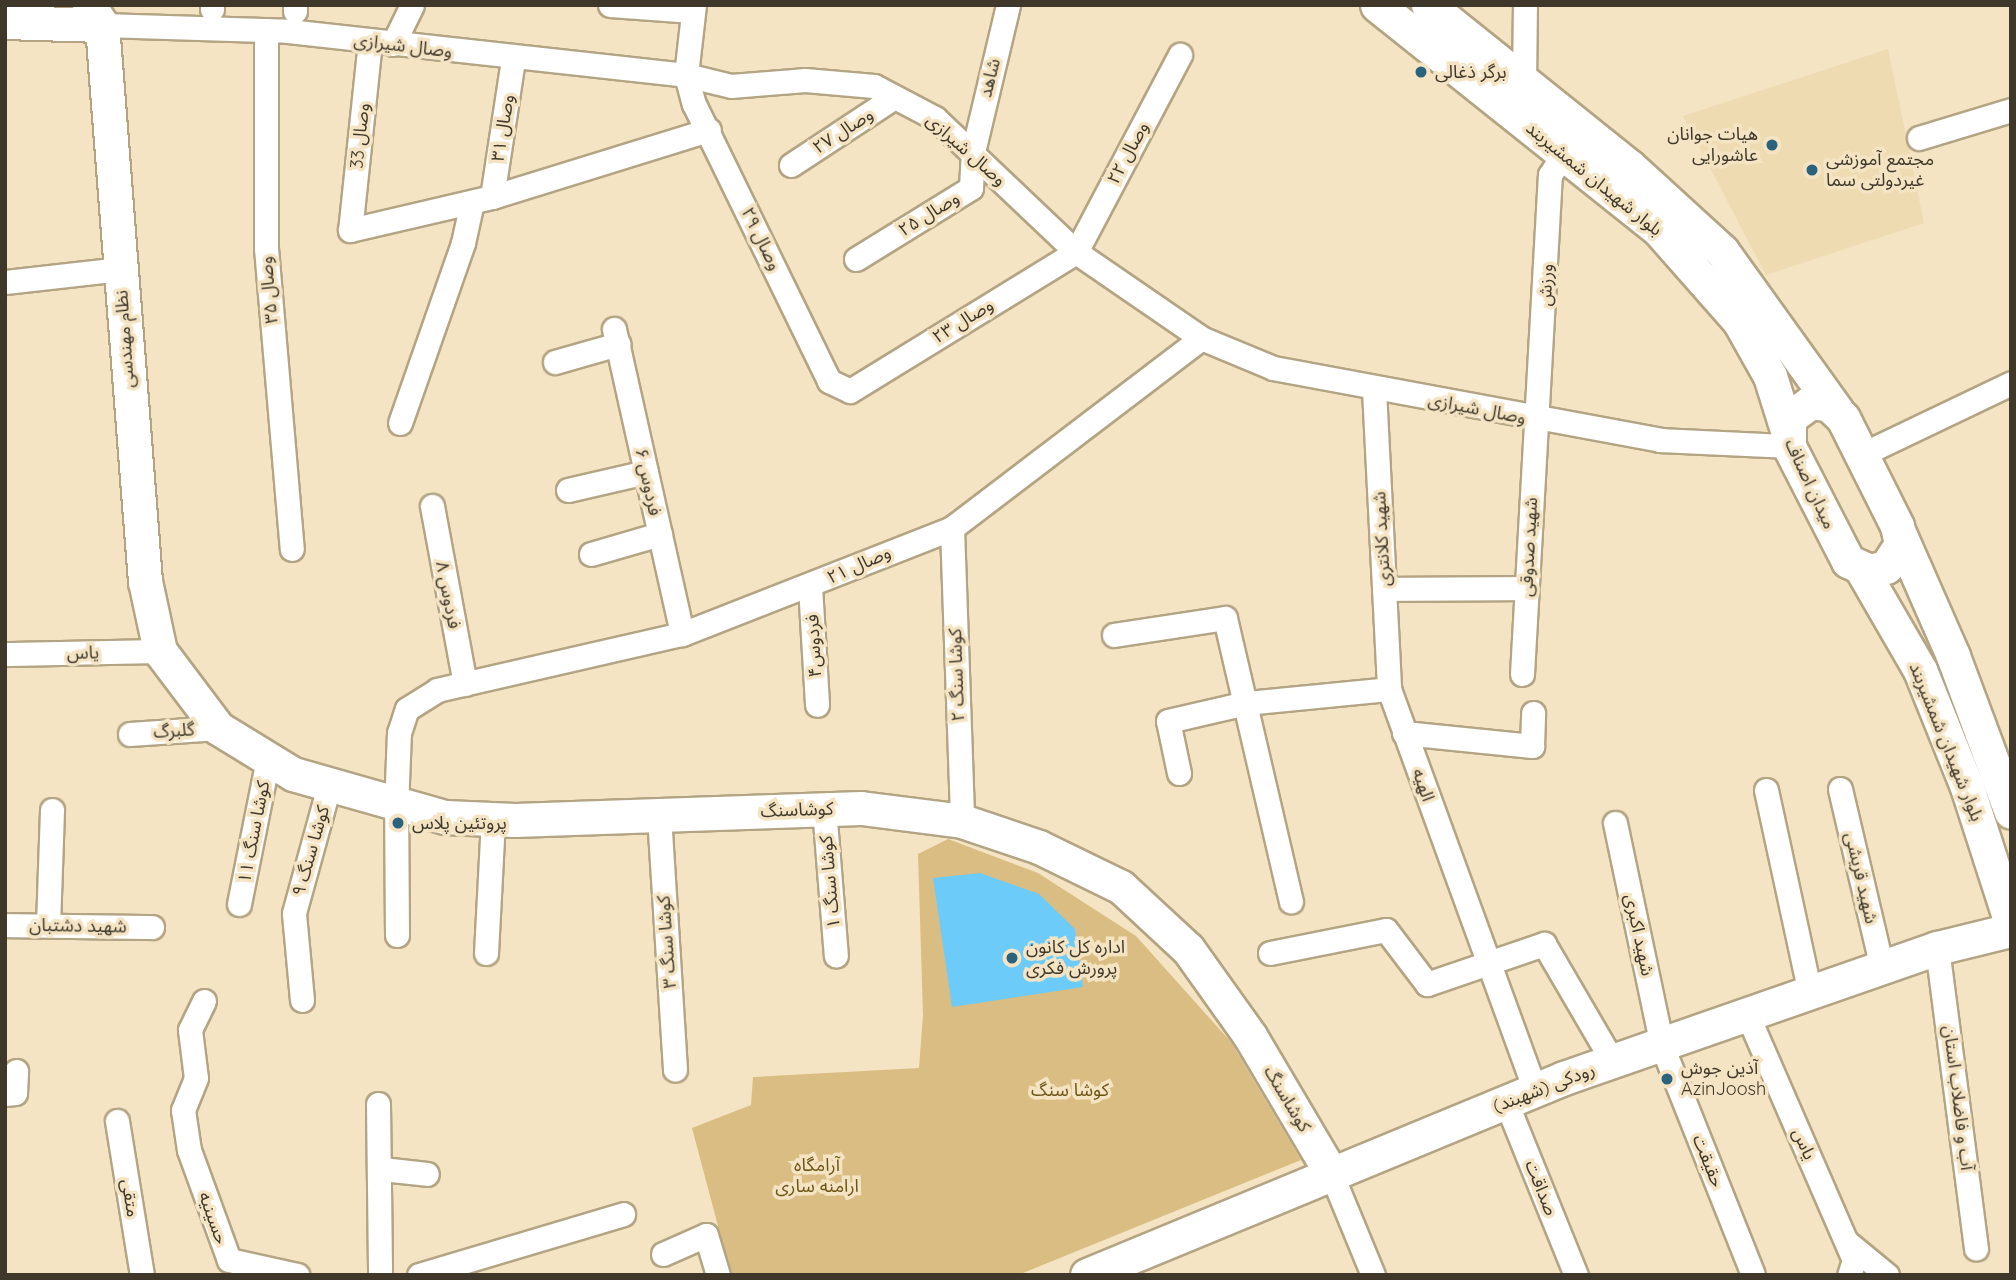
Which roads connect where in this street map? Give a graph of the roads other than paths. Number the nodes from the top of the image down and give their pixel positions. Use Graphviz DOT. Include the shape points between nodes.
graph roads {
  1 [pos="412,5"];
  2 [pos="610,5"];
  3 [pos="1008,5"];
  4 [pos="1377,5"];
  5 [pos="1428,5"];
  6 [pos="1525,5"];
  7 [pos="694,8"];
  8 [pos="102,12"];
  9 [pos="5,22"];
  10 [pos="266,30"];
  11 [pos="370,41"];
  12 [pos="393,44"];
  13 [pos="1180,55"];
  14 [pos="513,60"];
  15 [pos="686,75"];
  16 [pos="1524,84"];
  17 [pos="894,97"];
  18 [pos="2011,110"];
  19 [pos="709,130"];
  20 [pos="1919,138"];
  21 [pos="972,152"];
  22 [pos="1564,153"];
  23 [pos="791,165"];
  24 [pos="482,199"];
  25 [pos="1076,252"];
  26 [pos="856,259"];
  27 [pos="120,269"];
  28 [pos="5,282"];
  29 [pos="1201,338"];
  30 [pos="555,362"];
  31 [pos="2011,383"];
  32 [pos="1374,390"];
  33 [pos="850,391"];
  34 [pos="1837,411"];
  35 [pos="1536,420"];
  36 [pos="400,423"];
  37 [pos="1787,436"];
  38 [pos="1861,455"];
  39 [pos="646,472"];
  40 [pos="568,490"];
  41 [pos="432,506"];
  42 [pos="952,528"];
  43 [pos="660,534"];
  44 [pos="1900,535"];
  45 [pos="292,549"];
  46 [pos="591,554"];
  47 [pos="1862,570"];
  48 [pos="810,586"];
  49 [pos="1527,588"];
  50 [pos="1384,589"];
  51 [pos="682,634"];
  52 [pos="1114,635"];
  53 [pos="160,651"];
  54 [pos="5,654"];
  55 [pos="1522,674"];
  56 [pos="465,684"];
  57 [pos="1389,689"];
  58 [pos="1246,703"];
  59 [pos="817,705"];
  60 [pos="1533,713"];
  61 [pos="218,728"];
  62 [pos="1404,733"];
  63 [pos="130,734"];
  64 [pos="268,759"];
  65 [pos="1178,773"];
  66 [pos="329,786"];
  67 [pos="1840,789"];
  68 [pos="1766,790"];
  69 [pos="396,807"];
  70 [pos="824,808"];
  71 [pos="52,810"];
  72 [pos="2011,812"];
  73 [pos="659,815"];
  74 [pos="493,819"];
  75 [pos="962,821"];
  76 [pos="1615,823"];
  77 [pos="1292,901"];
  78 [pos="239,904"];
  79 [pos="2011,923"];
  80 [pos="5,925"];
  81 [pos="48,925"];
  82 [pos="152,927"];
  83 [pos="2011,930"];
  84 [pos="397,935"];
  85 [pos="1937,948"];
  86 [pos="1270,953"];
  87 [pos="486,954"];
  88 [pos="836,956"];
  89 [pos="1486,964"];
  90 [pos="1882,968"];
  91 [pos="1810,993"];
  92 [pos="302,1000"];
  93 [pos="204,1001"];
  94 [pos="1747,1014"];
  95 [pos="1662,1046"];
  96 [pos="1612,1062"];
  97 [pos="675,1069"];
  98 [pos="16,1071"];
  99 [pos="5,1094"];
  100 [pos="1521,1096"];
  101 [pos="378,1104"];
  102 [pos="117,1121"];
  103 [pos="382,1169"];
  104 [pos="1331,1173"];
  105 [pos="427,1174"];
  106 [pos="623,1214"];
  107 [pos="1847,1242"];
  108 [pos="1976,1248"];
  109 [pos="663,1254"];
  110 [pos="1108,1271"];
  111 [pos="142,1275"];
  112 [pos="297,1275"];
  113 [pos="380,1275"];
  114 [pos="419,1275"];
  115 [pos="718,1275"];
  116 [pos="1373,1275"];
  117 [pos="1576,1275"];
  118 [pos="1753,1275"];
  119 [pos="1849,1275"];
  120 [pos="1887,1275"];
  1 -- 12 [label="street"];
  2 -- 7 [label="street"];
  3 -- 21 [label="street, شاهد"];
  4 -- 22 [label="main road, بلوار شهیدان شمشیربند"];
  5 -- 16 [label="main road, بلوار شهیدان شمشیربند"];
  6 -- 16 [label="street"];
  7 -- 15 [label="street"];
  8 -- 9 [label="main road, وصال شیرازی"];
  8 -- 10 [label="street, وصال شیرازی"];
  8 -- 27 [label="main road, نظام مهندسی"];
  10 -- 11 [label="street, وصال شیرازی"];
  10 -- 45 [label="street, وصال ۳۵" via="266,248"];
  11 -- 12 [label="street, وصال شیرازی"];
  11 -- 24 [label="street, وصال 33" via="350,230"];
  12 -- 14 [label="street, وصال شیرازی"];
  13 -- 25 [label="street, وصال ۲۲"];
  14 -- 15 [label="street, وصال شیرازی"];
  14 -- 24 [label="street, وصال ۳۱"];
  15 -- 17 [label="street, وصال شیرازی" via="731,86 804,80 874,86"];
  15 -- 19 [label="street, وصال ۲۹"];
  16 -- 34 [label="main road, بلوار شهیدان شمشیربند" via="1639,175 1722,251"];
  17 -- 21 [label="street, وصال شیرازی" via="934,118"];
  17 -- 23 [label="street, وصال ۲۷"];
  18 -- 20 [label="street"];
  19 -- 24 [label="street"];
  19 -- 33 [label="street, وصال ۲۹" via="829,382"];
  21 -- 25 [label="street, وصال شیرازی"];
  21 -- 26 [label="street, وصال ۲۵" via="971,188"];
  22 -- 35 [label="street, ورزش" via="1550,175"];
  22 -- 37 [label="main road, بلوار شهیدان شمشیربند" via="1658,229 1739,321 1770,376"];
  24 -- 36 [label="street, وصال ۳۱"];
  25 -- 29 [label="street, وصال شیرازی"];
  25 -- 33 [label="street, وصال ۲۳"];
  27 -- 28 [label="street"];
  27 -- 53 [label="main road, نظام مهندسی" via="141,545"];
  29 -- 32 [label="street, وصال شیرازی" via="1273,368"];
  29 -- 42 [label="street, وصال ۲۱"];
  30 -- 39 [label="street, فردوس ۶" via="616,337"];
  31 -- 38 [label="street"];
  32 -- 35 [label="street, وصال شیرازی"];
  32 -- 50 [label="street, شهید کلانتری"];
  34 -- 37 [label="main road, میدان اصناف" via="1811,402 1795,411"];
  34 -- 38 [label="main road"];
  35 -- 37 [label="street, وصال شیرازی" via="1660,440"];
  35 -- 49 [label="street, شهید صدوقی"];
  37 -- 47 [label="main road, میدان اصناف" via="1843,554"];
  38 -- 44 [label="main road"];
  39 -- 40 [label="street"];
  39 -- 43 [label="street, فردوس ۶"];
  41 -- 56 [label="street, فردوس ۸"];
  42 -- 48 [label="street, وصال ۲۱"];
  42 -- 75 [label="street, کوشا سنگ ۲"];
  43 -- 46 [label="street"];
  43 -- 51 [label="street, فردوس ۶"];
  44 -- 47 [label="main road" via="1893,561 1878,570"];
  44 -- 72 [label="main road, بلوار شهیدان شمشیربند" via="1953,656"];
  47 -- 79 [label="main road, بلوار شهیدان شمشیربند" via="1920,670 1968,787"];
  48 -- 51 [label="street, وصال ۲۱"];
  48 -- 59 [label="street, فردوس۴"];
  49 -- 50 [label="street"];
  49 -- 55 [label="street, شهید صدوقی"];
  50 -- 57 [label="street, شهید کلانتری"];
  51 -- 56 [label="street, وصال ۲۱"];
  52 -- 58 [label="street" via="1225,618"];
  53 -- 54 [label="street, یاس"];
  53 -- 61 [label="main road, کوشاسنگ"];
  56 -- 69 [label="street, وصال ۲۱" via="437,691 407,709 399,733"];
  57 -- 58 [label="street"];
  57 -- 62 [label="street, الهیه"];
  58 -- 65 [label="street" via="1168,721"];
  58 -- 77 [label="street"];
  60 -- 62 [label="street" via="1532,746"];
  61 -- 63 [label="street, گلبرگ"];
  61 -- 64 [label="main road, کوشاسنگ"];
  62 -- 89 [label="street, الهیه"];
  64 -- 66 [label="main road, کوشاسنگ"];
  64 -- 78 [label="street, ۱۱ کوشا سنگ"];
  66 -- 69 [label="main road, کوشاسنگ"];
  66 -- 92 [label="street, کوشا سنگ ۹" via="294,913"];
  67 -- 90 [label="street, شهید قریشی"];
  68 -- 91 [label="street"];
  69 -- 74 [label="main road, کوشاسنگ"];
  69 -- 84 [label="street, وصال ۲۱"];
  70 -- 73 [label="main road, کوشاسنگ"];
  70 -- 75 [label="main road, کوشاسنگ"];
  70 -- 88 [label="street, کوشا سنگ ۱"];
  71 -- 81 [label="street"];
  73 -- 74 [label="main road, کوشاسنگ"];
  73 -- 97 [label="street, کوشا سنگ ۳"];
  74 -- 87 [label="street"];
  75 -- 104 [label="main road, کوشاسنگ" via="1039,847 1121,887 1188,949 1250,1036"];
  76 -- 95 [label="street, شهید اکبری"];
  80 -- 81 [label="street, شهید دشتبان"];
  81 -- 82 [label="street, شهید دشتبان"];
  83 -- 85 [label="main road, رودکی (شهبند)"];
  85 -- 90 [label="main road, رودکی (شهبند)"];
  85 -- 108 [label="street, آب و فاضلاب استان"];
  86 -- 89 [label="street" via="1386,930 1427,984"];
  89 -- 96 [label="street" via="1544,944"];
  89 -- 100 [label="street, الهیه"];
  90 -- 91 [label="main road, رودکی (شهبند)"];
  91 -- 94 [label="main road, رودکی (شهبند)"];
  93 -- 112 [label="street, حسینیه" via="190,1030 196,1078 183,1110 189,1150 229,1260"];
  94 -- 95 [label="main road, رودکی (شهبند)"];
  94 -- 107 [label="street, یاس"];
  95 -- 96 [label="main road, رودکی (شهبند)"];
  95 -- 118 [label="street, حقیقت"];
  96 -- 100 [label="main road, رودکی (شهبند)"];
  98 -- 99 [label="street" via="15,1093"];
  100 -- 104 [label="main road, رودکی (شهبند)"];
  100 -- 117 [label="street, صداقت"];
  101 -- 103 [label="street"];
  102 -- 111 [label="street, متقی"];
  103 -- 105 [label="street"];
  103 -- 113 [label="street"];
  104 -- 110 [label="main road, رودکی (شهبند)"];
  104 -- 116 [label="street"];
  106 -- 114 [label="street"];
  107 -- 119 [label="street, یاس" via="1854,1260"];
  107 -- 120 [label="street"];
  109 -- 115 [label="street" via="706,1235"];
}
